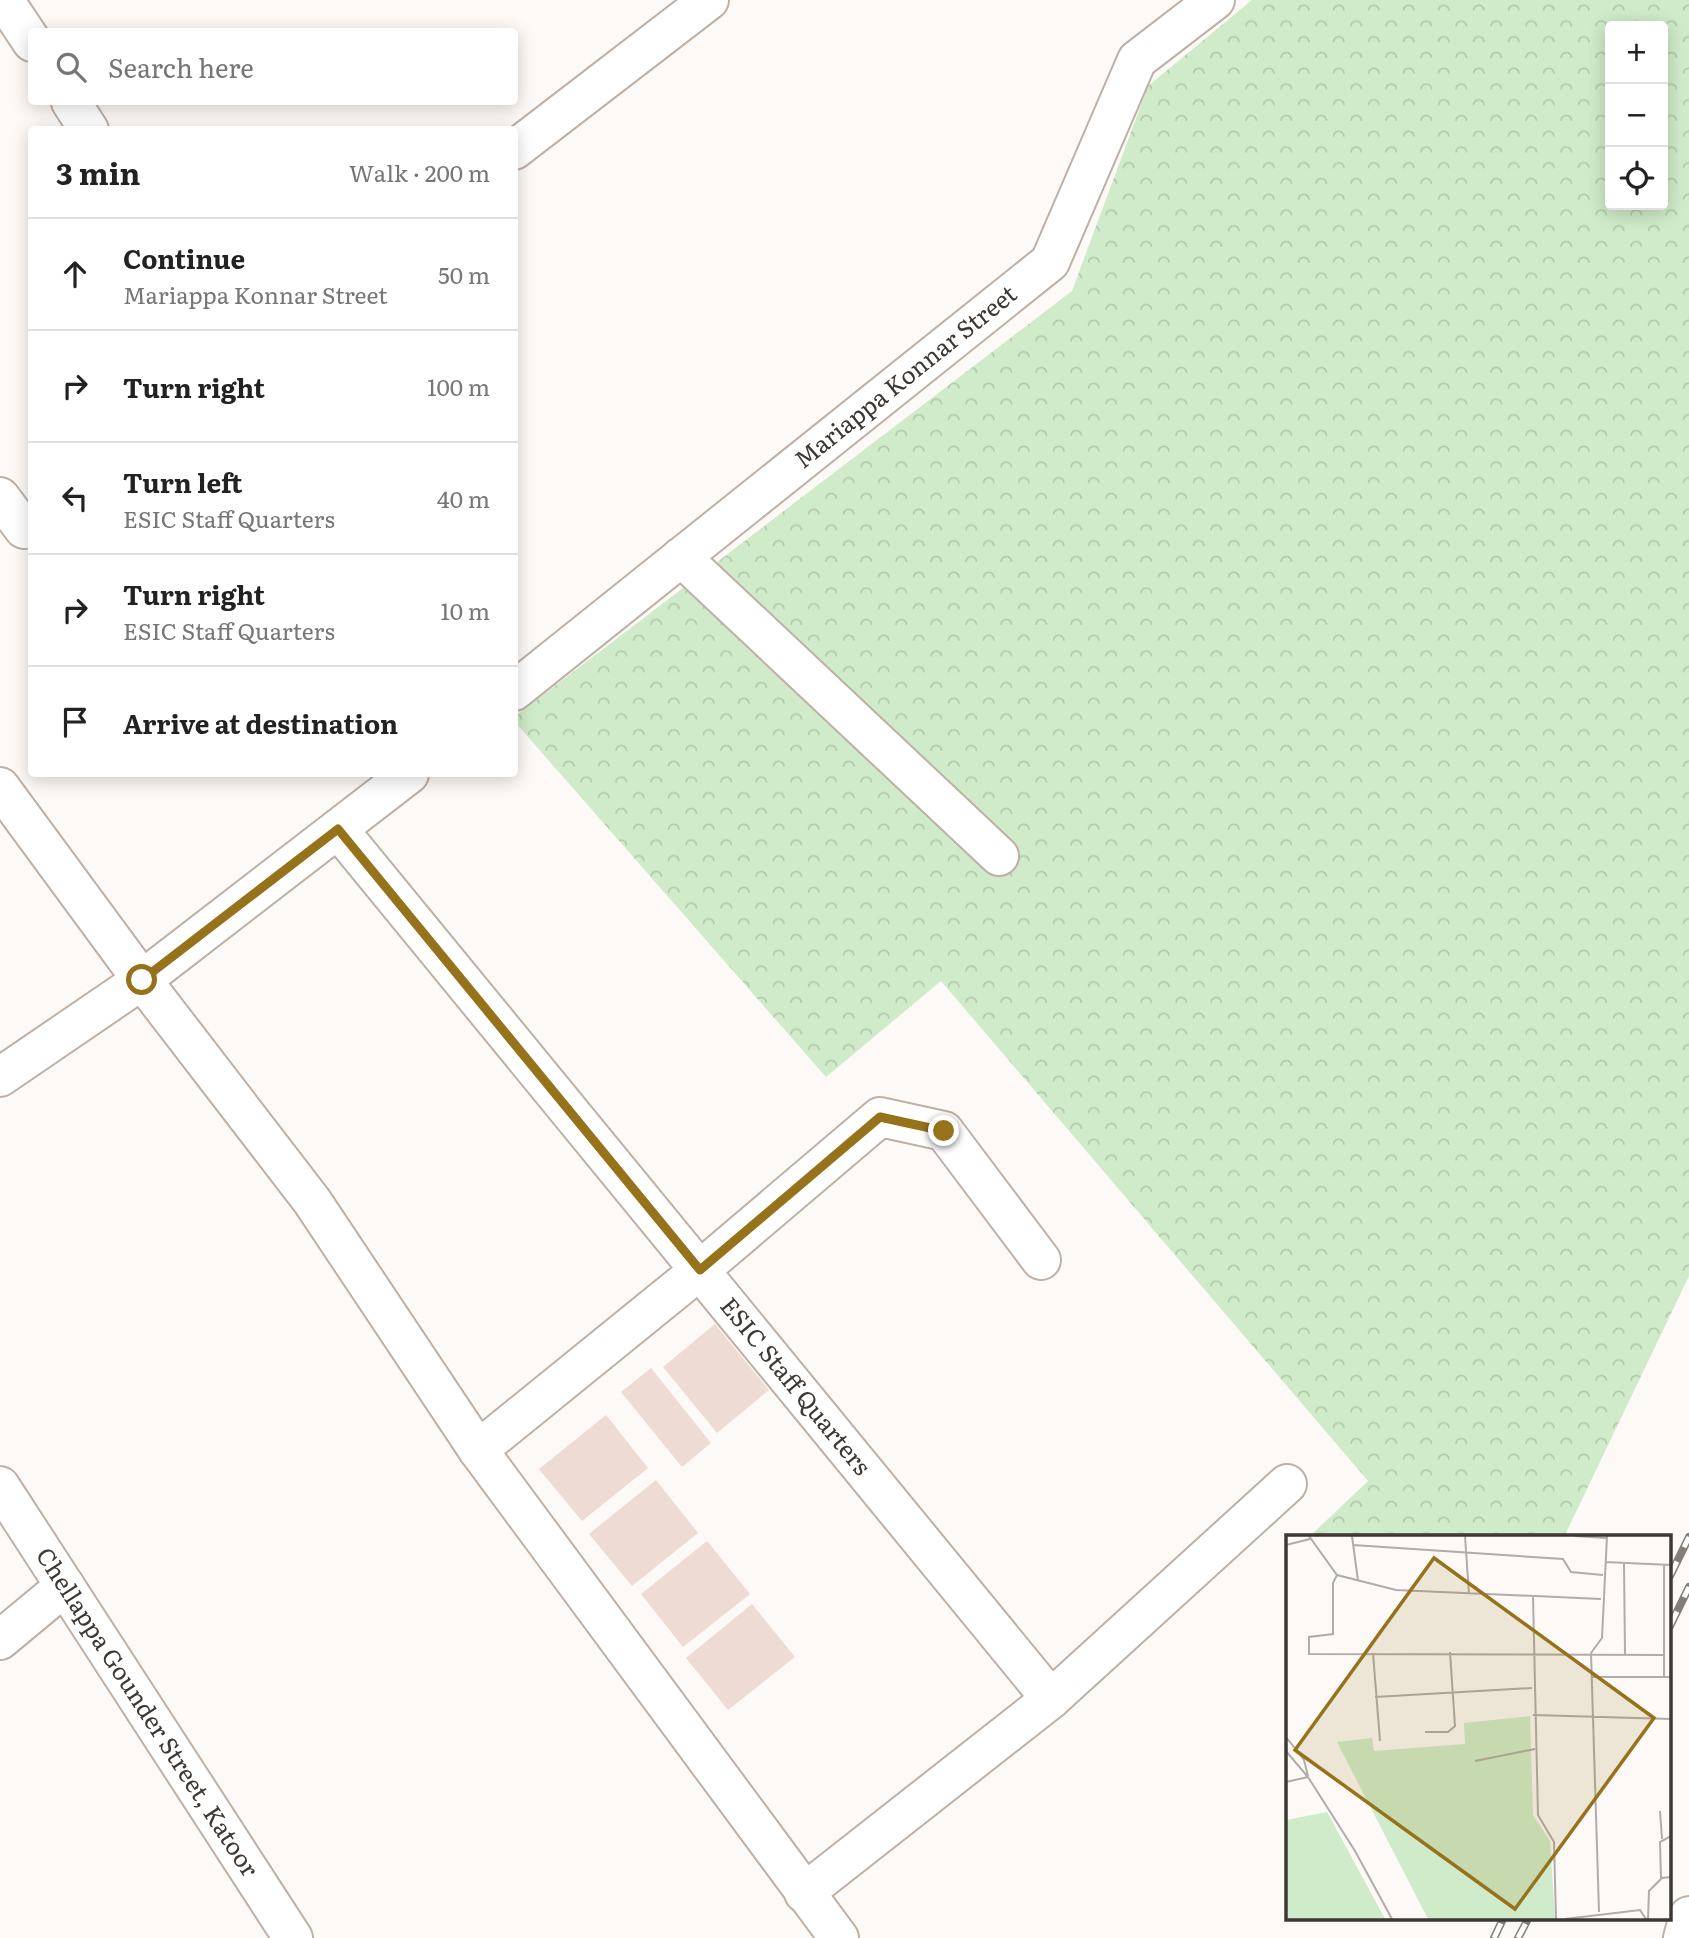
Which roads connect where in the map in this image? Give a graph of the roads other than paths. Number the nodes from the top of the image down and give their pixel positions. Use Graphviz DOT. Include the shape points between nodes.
graph roads {
  1 [pos="4,0"];
  2 [pos="709,0"];
  3 [pos="1215,0"];
  4 [pos="28,36"];
  5 [pos="73,105"];
  6 [pos="86,126"];
  7 [pos="518,147"];
  8 [pos="0,497"];
  9 [pos="18,533"];
  10 [pos="681,557"];
  11 [pos="518,688"];
  12 [pos="405,777"];
  13 [pos="0,787"];
  14 [pos="338,829"];
  15 [pos="999,856"];
  16 [pos="142,980"];
  17 [pos="0,1077"];
  18 [pos="1041,1260"];
  19 [pos="700,1270"];
  20 [pos="478,1450"];
  21 [pos="1287,1484"];
  22 [pos="0,1486"];
  23 [pos="65,1586"];
  24 [pos="0,1640"];
  25 [pos="1051,1699"];
  26 [pos="804,1893"];
  27 [pos="1689,1916"];
  28 [pos="293,1938"];
  29 [pos="839,1938"];
  30 [pos="1683,1938"];
  1 -- 4 [label="street"];
  2 -- 7 [label="street"];
  3 -- 10 [label="street, Mariappa Konnar Street" via="1138,60 1050,262"];
  5 -- 6 [label="street"];
  8 -- 9 [label="street"];
  10 -- 11 [label="street, Mariappa Konnar Street"];
  10 -- 15 [label="street"];
  12 -- 14 [label="street"];
  13 -- 16 [label="street"];
  14 -- 16 [label="street"];
  14 -- 19 [label="street, ESIC Staff Quarters"];
  16 -- 17 [label="street"];
  16 -- 20 [label="street" via="312,1201"];
  18 -- 19 [label="street" via="944,1131 880,1117"];
  19 -- 20 [label="street"];
  19 -- 25 [label="street, ESIC Staff Quarters"];
  20 -- 26 [label="street"];
  21 -- 25 [label="street"];
  22 -- 23 [label="street, Chellappa Gounder Street, Katoor"];
  23 -- 24 [label="street"];
  23 -- 28 [label="street, Chellappa Gounder Street, Katoor"];
  25 -- 26 [label="street"];
  26 -- 29 [label="street"];
  27 -- 30 [label="street"];
}
